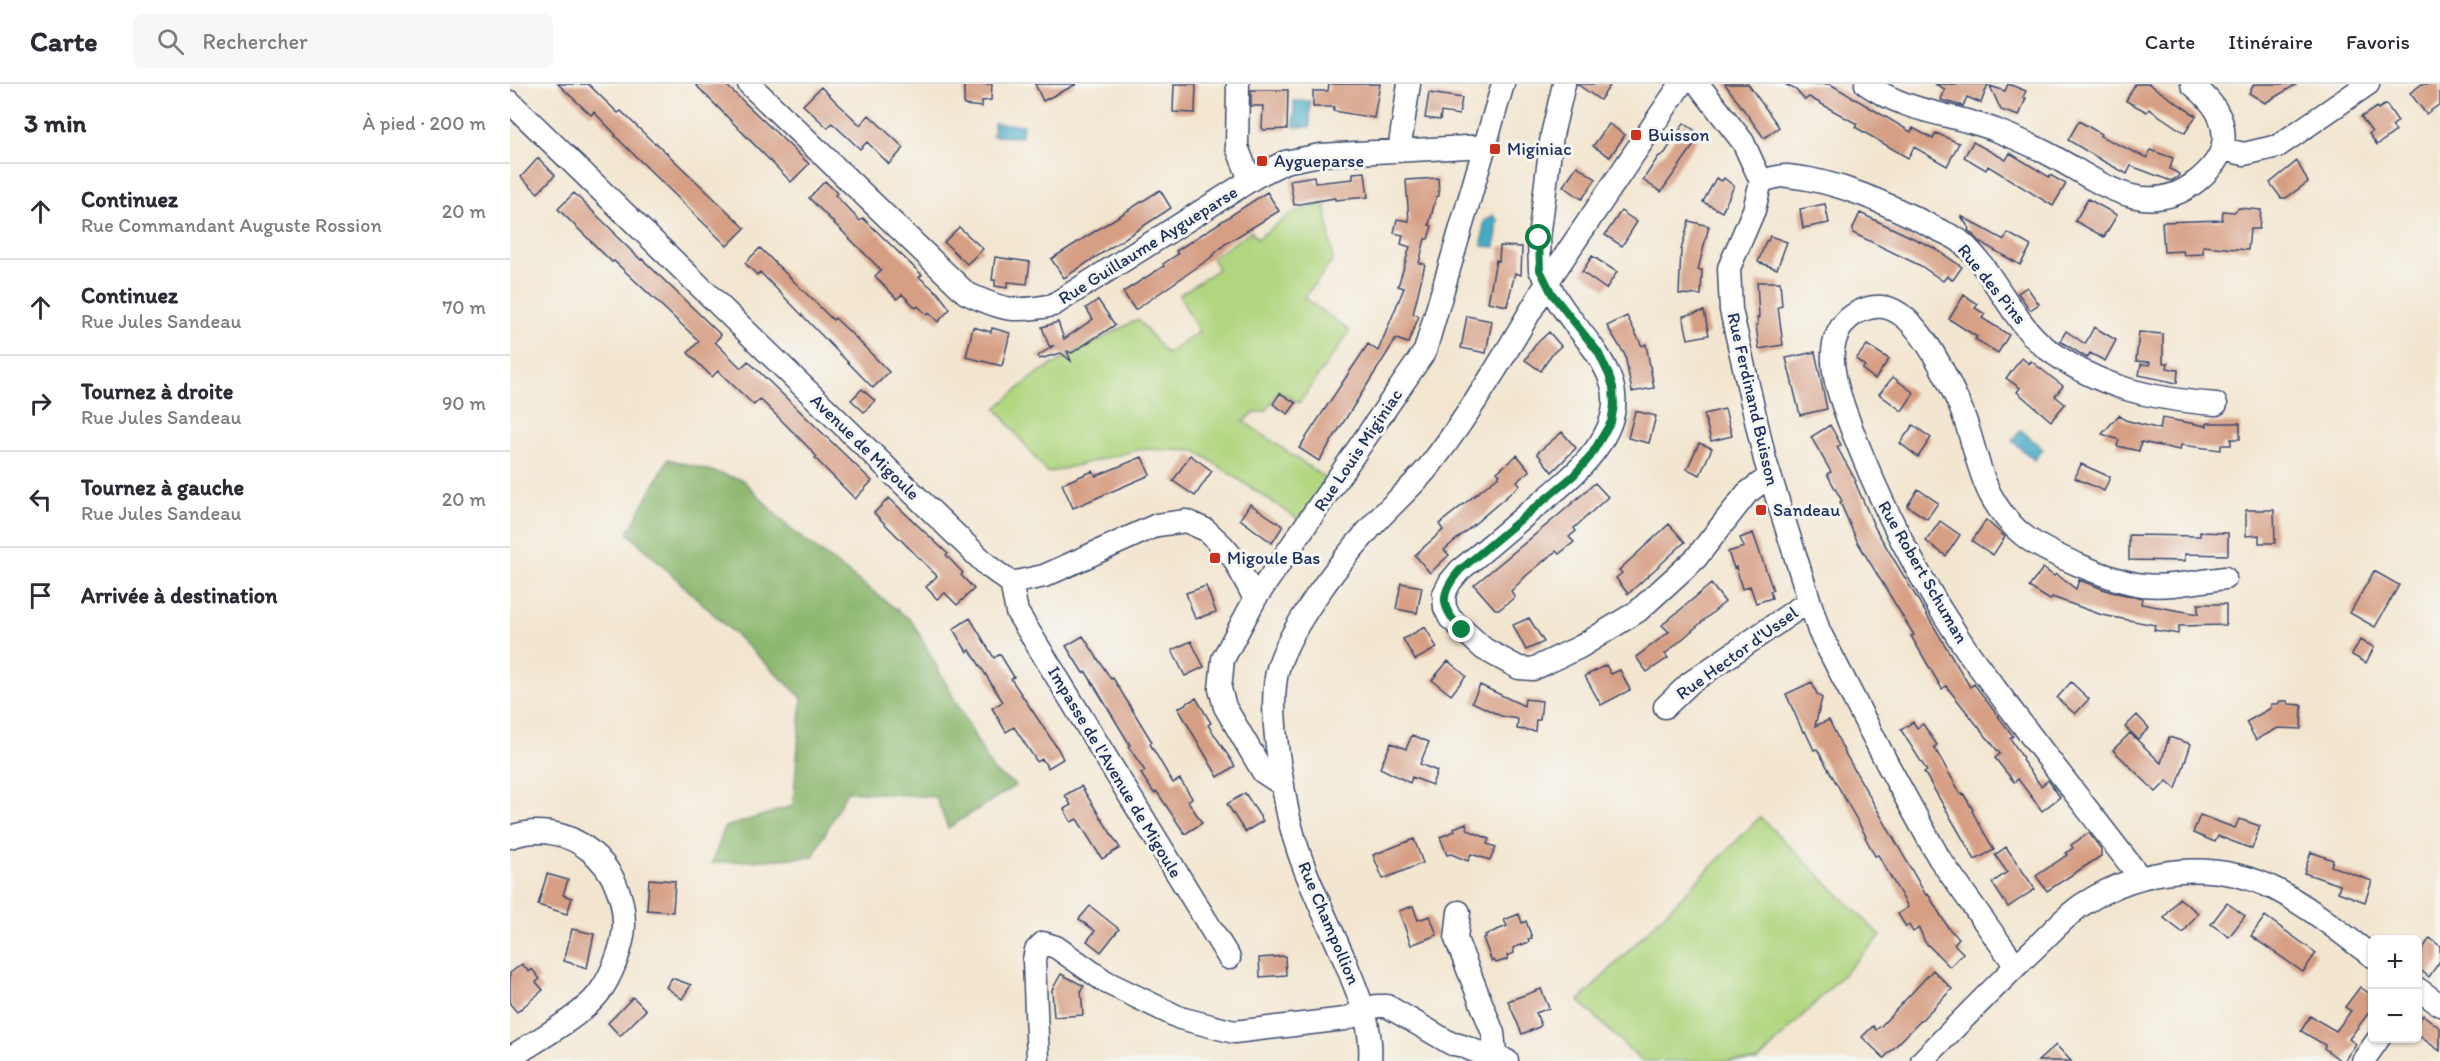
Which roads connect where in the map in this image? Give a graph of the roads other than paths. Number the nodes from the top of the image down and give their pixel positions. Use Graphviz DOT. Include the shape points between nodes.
graph roads {
  1 [pos="749,84"];
  2 [pos="1238,84"];
  3 [pos="1409,84"];
  4 [pos="1503,84"];
  5 [pos="1564,84"];
  6 [pos="1681,84"];
  7 [pos="1698,84"];
  8 [pos="1866,84"];
  9 [pos="2192,84"];
  10 [pos="2368,84"];
  11 [pos="510,102"];
  12 [pos="1485,146"];
  13 [pos="2222,149"];
  14 [pos="1399,151"];
  15 [pos="1250,180"];
  16 [pos="1761,181"];
  17 [pos="1548,281"];
  18 [pos="2216,404"];
  19 [pos="1770,476"];
  20 [pos="2225,578"];
  21 [pos="1011,583"];
  22 [pos="1255,600"];
  23 [pos="1809,601"];
  24 [pos="1665,707"];
  25 [pos="1283,785"];
  26 [pos="510,837"];
  27 [pos="2139,876"];
  28 [pos="1459,912"];
  29 [pos="2368,952"];
  30 [pos="1228,958"];
  31 [pos="2016,966"];
  32 [pos="1366,1011"];
  33 [pos="2375,1043"];
  34 [pos="1452,1044"];
  35 [pos="510,1058"];
  36 [pos="1499,1059"];
  37 [pos="1038,1061"];
  38 [pos="1370,1061"];
  39 [pos="1472,1061"];
  40 [pos="1922,1061"];
  41 [pos="2362,1061"];
  1 -- 15 [label="street, Rue Guillaume Aygueparse" via="966,293 992,306 1023,311 1053,305"];
  2 -- 15 [label="street" via="1237,147"];
  3 -- 14 [label="street"];
  4 -- 12 [label="street, Rue Louis Miginiac"];
  5 -- 17 [label="street" via="1552,135 1539,238 1540,270"];
  6 -- 17 [label="street"];
  7 -- 16 [label="street" via="1743,142"];
  8 -- 13 [label="street" via="1906,105 2000,132 2109,189 2136,197 2179,193 2204,176"];
  9 -- 13 [label="street" via="2220,113 2225,132"];
  10 -- 13 [label="street" via="2278,146 2244,154"];
  11 -- 21 [label="street, Avenue de Migoule" via="988,566"];
  12 -- 14 [label="street, Rue Guillaume Aygueparse"];
  12 -- 22 [label="street, Rue Louis Miginiac" via="1425,351"];
  14 -- 15 [label="street, Rue Guillaume Aygueparse" via="1320,155 1285,162"];
  16 -- 18 [label="street, Rue des Pins" via="1785,175 1820,181 1924,223 1961,242 2044,347 2083,372 2118,388 2179,401"];
  16 -- 19 [label="street, Rue Ferdinand Buisson" via="1754,210 1729,268 1731,310"];
  17 -- 19 [label="street" via="1552,294 1598,352 1609,375 1614,396 1611,422 1573,476 1450,582 1444,594 1445,608 1462,630 1484,649 1519,668 1533,669 1552,661 1638,611 1696,558 1746,493"];
  17 -- 25 [label="street, Rue Champollion" via="1444,446 1413,486 1366,533 1295,630 1274,684"];
  19 -- 23 [label="street, Rue Ferdinand Buisson"];
  20 -- 27 [label="street, Rue Robert Schuman" via="2143,585 2117,579 2024,537 2005,518 1989,493 1959,405 1926,342 1908,319 1880,306 1863,309 1846,320 1836,335 1833,352 1838,394 1888,515 1960,640"];
  21 -- 22 [label="street" via="1044,576 1157,525 1186,521 1201,526 1223,546"];
  21 -- 30 [label="street, Impasse de l'Avenue de Migoule" via="1017,612"];
  22 -- 25 [label="street, Rue Louis Miginiac" via="1223,659 1222,699 1263,772"];
  23 -- 24 [label="street, Rue Hector d'Ussel" via="1690,683"];
  23 -- 31 [label="street, Rue Ferdinand Buisson" via="1819,631 1939,858"];
  25 -- 32 [label="street, Rue Champollion" via="1300,856"];
  26 -- 35 [label="street" via="548,832 582,843 604,864 620,890 624,926 613,968 598,994"];
  27 -- 29 [label="street" via="2205,870 2241,876 2313,911"];
  27 -- 31 [label="street" via="2083,904"];
  28 -- 36 [label="street" via="1456,939 1493,1033"];
  31 -- 40 [label="street"];
  32 -- 34 [label="street" via="1387,1006"];
  32 -- 37 [label="street" via="1345,1019 1234,1032 1180,1018 1106,982 1056,947 1043,943 1034,960"];
  32 -- 38 [label="street, Rue Champollion"];
  33 -- 41 [label="street"];
  34 -- 36 [label="street"];
  34 -- 39 [label="street" via="1455,1051"];
}
